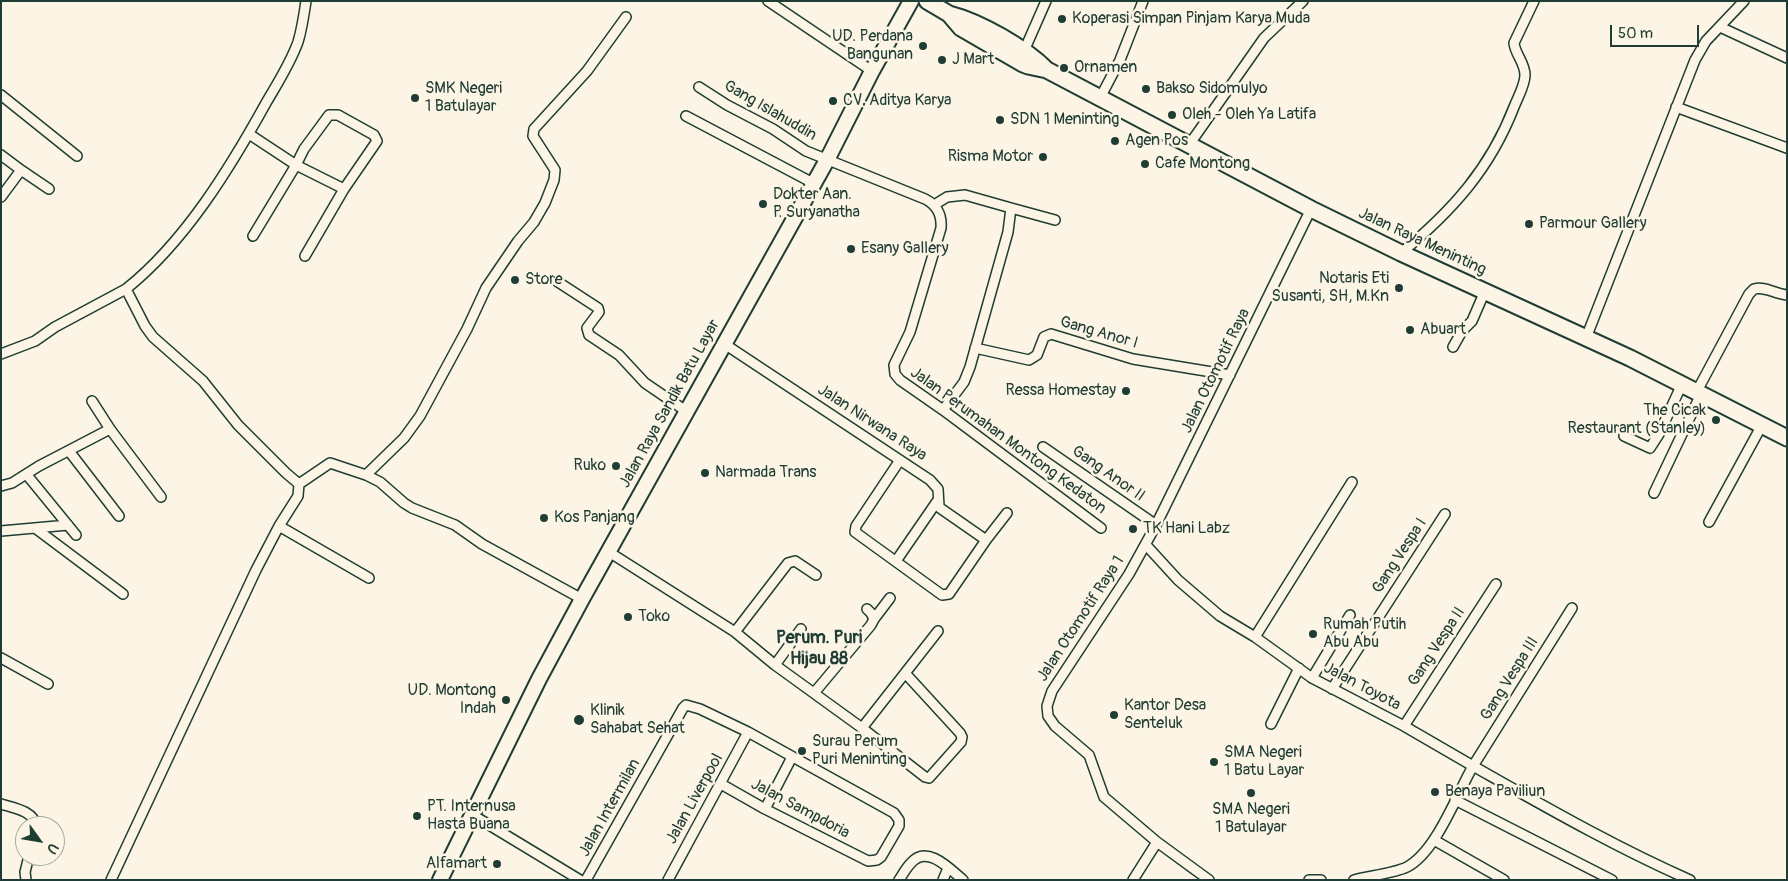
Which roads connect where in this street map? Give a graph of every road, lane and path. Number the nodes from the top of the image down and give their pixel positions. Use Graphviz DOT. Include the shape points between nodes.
graph roads {
  1 [pos="306,1"];
  2 [pos="768,1"];
  3 [pos="910,1"];
  4 [pos="927,1"];
  5 [pos="1046,1"];
  6 [pos="1143,1"];
  7 [pos="1303,1"];
  8 [pos="1534,1"];
  9 [pos="1744,1"];
  10 [pos="949,14"];
  11 [pos="626,17"];
  12 [pos="1720,27"];
  13 [pos="1024,51"];
  14 [pos="1787,58"];
  15 [pos="1047,70"];
  16 [pos="872,71"];
  17 [pos="699,87"];
  18 [pos="1,95"];
  19 [pos="1100,98"];
  20 [pos="1676,107"];
  21 [pos="686,116"];
  22 [pos="249,134"];
  23 [pos="1188,145"];
  24 [pos="1787,148"];
  25 [pos="1,154"];
  26 [pos="77,156"];
  27 [pos="827,160"];
  28 [pos="296,165"];
  29 [pos="21,170"];
  30 [pos="814,183"];
  31 [pos="49,189"];
  32 [pos="344,189"];
  33 [pos="1,196"];
  34 [pos="934,205"];
  35 [pos="1011,208"];
  36 [pos="1311,209"];
  37 [pos="1055,220"];
  38 [pos="252,236"];
  39 [pos="1401,253"];
  40 [pos="305,256"];
  41 [pos="556,280"];
  42 [pos="126,289"];
  43 [pos="1485,292"];
  44 [pos="1787,295"];
  45 [pos="1586,338"];
  46 [pos="723,343"];
  47 [pos="1453,347"];
  48 [pos="975,348"];
  49 [pos="1,354"];
  50 [pos="1230,375"];
  51 [pos="1682,384"];
  52 [pos="1699,392"];
  53 [pos="92,401"];
  54 [pos="943,410"];
  55 [pos="686,411"];
  56 [pos="1762,425"];
  57 [pos="110,429"];
  58 [pos="1624,436"];
  59 [pos="1787,438"];
  60 [pos="1043,447"];
  61 [pos="69,451"];
  62 [pos="900,460"];
  63 [pos="27,475"];
  64 [pos="366,475"];
  65 [pos="1352,482"];
  66 [pos="299,484"];
  67 [pos="1,486"];
  68 [pos="1654,493"];
  69 [pos="161,497"];
  70 [pos="938,500"];
  71 [pos="1007,513"];
  72 [pos="1445,514"];
  73 [pos="119,516"];
  74 [pos="1709,522"];
  75 [pos="68,525"];
  76 [pos="279,526"];
  77 [pos="1156,526"];
  78 [pos="35,528"];
  79 [pos="1101,528"];
  80 [pos="1,531"];
  81 [pos="76,535"];
  82 [pos="986,540"];
  83 [pos="1146,545"];
  84 [pos="609,552"];
  85 [pos="896,561"];
  86 [pos="816,575"];
  87 [pos="369,578"];
  88 [pos="1496,584"];
  89 [pos="123,594"];
  90 [pos="890,598"];
  91 [pos="582,599"];
  92 [pos="1572,608"];
  93 [pos="867,609"];
  94 [pos="1350,615"];
  95 [pos="874,619"];
  96 [pos="801,629"];
  97 [pos="938,630"];
  98 [pos="735,632"];
  99 [pos="1255,637"];
  100 [pos="1,658"];
  101 [pos="775,665"];
  102 [pos="1299,668"];
  103 [pos="905,673"];
  104 [pos="1312,678"];
  105 [pos="48,684"];
  106 [pos="1332,689"];
  107 [pos="814,693"];
  108 [pos="1271,724"];
  109 [pos="1404,726"];
  110 [pos="862,728"];
  111 [pos="748,732"];
  112 [pos="792,757"];
  113 [pos="1473,766"];
  114 [pos="721,784"];
  115 [pos="1456,800"];
  116 [pos="1,804"];
  117 [pos="765,809"];
  118 [pos="471,814"];
  119 [pos="31,816"];
  120 [pos="1434,840"];
  121 [pos="1157,842"];
  122 [pos="26,866"];
  123 [pos="948,868"];
  124 [pos="1595,876"];
  125 [pos="26,880"];
  126 [pos="110,880"];
  127 [pos="440,880"];
  128 [pos="580,880"];
  129 [pos="586,880"];
  130 [pos="668,880"];
  131 [pos="899,880"];
  132 [pos="943,880"];
  133 [pos="963,880"];
  134 [pos="1133,880"];
  135 [pos="1209,880"];
  136 [pos="1309,880"];
  137 [pos="1320,880"];
  138 [pos="1354,880"];
  139 [pos="1504,880"];
  140 [pos="1612,880"];
  141 [pos="1690,880"];
  1 -- 22 [label="street" via="292,56"];
  2 -- 16 [label="street"];
  3 -- 16 [label="main road, Jalan Raya Sandik Batu Layar"];
  4 -- 10 [label="highway, Jalan Raya Meninting"];
  5 -- 13 [label="street"];
  6 -- 19 [label="street" via="1120,60"];
  7 -- 23 [label="street" via="1264,38"];
  8 -- 39 [label="street" via="1514,42 1525,76 1498,144 1476,179 1454,205"];
  9 -- 12 [label="street"];
  10 -- 13 [label="highway, Jalan Raya Meninting" via="966,19"];
  10 -- 15 [label="highway, Jalan Raya Meninting" via="961,28 1023,64"];
  11 -- 64 [label="street" via="581,80 534,129 533,136 555,170 545,203 486,288 420,416 404,438"];
  12 -- 14 [label="street"];
  12 -- 20 [label="street" via="1706,41 1695,60"];
  13 -- 15 [label="highway, Jalan Raya Meninting"];
  15 -- 19 [label="highway, Jalan Raya Meninting"];
  16 -- 27 [label="main road, Jalan Raya Sandik Batu Layar"];
  17 -- 27 [label="street, Gang Islahuddin" via="806,151"];
  18 -- 26 [label="street"];
  19 -- 23 [label="highway, Jalan Raya Meninting"];
  20 -- 24 [label="street"];
  20 -- 45 [label="street"];
  21 -- 30 [label="street"];
  22 -- 28 [label="street"];
  22 -- 42 [label="street" via="189,223"];
  23 -- 36 [label="highway, Jalan Raya Meninting"];
  25 -- 29 [label="street"];
  27 -- 30 [label="main road, Jalan Raya Sandik Batu Layar"];
  27 -- 34 [label="street"];
  28 -- 32 [label="street"];
  28 -- 32 [label="street" via="329,115 338,114 374,135 377,141"];
  28 -- 38 [label="street"];
  29 -- 31 [label="street"];
  29 -- 33 [label="street"];
  30 -- 46 [label="main road, Jalan Raya Sandik Batu Layar"];
  32 -- 40 [label="street"];
  34 -- 35 [label="street" via="952,195 965,194"];
  34 -- 54 [label="street, Jalan Perumahan Montong Kedaton" via="940,215 941,228 910,332 894,370 898,379"];
  35 -- 37 [label="street"];
  35 -- 48 [label="street" via="1008,232"];
  36 -- 39 [label="highway, Jalan Raya Meninting"];
  36 -- 50 [label="street, Jalan Otomotif Raya"];
  39 -- 43 [label="highway, Jalan Raya Meninting"];
  41 -- 55 [label="street" via="598,308 599,312 587,328 589,335 626,361 645,383"];
  42 -- 49 [label="street" via="35,341"];
  42 -- 66 [label="street" via="153,336 203,381 238,425"];
  43 -- 45 [label="highway, Jalan Raya Meninting"];
  43 -- 47 [label="street" via="1472,321"];
  44 -- 52 [label="street" via="1758,288 1749,294"];
  45 -- 51 [label="highway, Jalan Raya Meninting"];
  46 -- 55 [label="main road, Jalan Raya Sandik Batu Layar"];
  46 -- 62 [label="street, Jalan Nirwana Raya"];
  48 -- 50 [label="street, Gang Anor I" via="1029,360 1036,355 1045,336 1051,334 1140,360"];
  48 -- 54 [label="street" via="964,382"];
  50 -- 77 [label="street, Jalan Otomotif Raya"];
  51 -- 52 [label="highway, Jalan Raya Meninting"];
  51 -- 58 [label="street" via="1650,448"];
  52 -- 56 [label="highway, Jalan Raya Meninting"];
  52 -- 68 [label="street"];
  53 -- 57 [label="street"];
  54 -- 79 [label="street, Jalan Perumahan Montong Kedaton"];
  55 -- 84 [label="main road, Jalan Raya Sandik Batu Layar"];
  56 -- 59 [label="highway, Jalan Raya Meninting"];
  56 -- 74 [label="street"];
  57 -- 61 [label="street"];
  57 -- 69 [label="street"];
  60 -- 77 [label="street, Gang Anor II"];
  61 -- 63 [label="street"];
  61 -- 73 [label="street"];
  62 -- 70 [label="street, Jalan Nirwana Raya" via="936,485"];
  62 -- 85 [label="street" via="855,532"];
  63 -- 67 [label="street"];
  63 -- 75 [label="street"];
  64 -- 66 [label="street" via="330,463"];
  64 -- 91 [label="street" via="412,508 455,525 482,544"];
  65 -- 99 [label="street"];
  66 -- 76 [label="street" via="298,496"];
  70 -- 82 [label="street, Jalan Nirwana Raya" via="940,508"];
  70 -- 85 [label="street"];
  71 -- 82 [label="street"];
  72 -- 106 [label="street, Gang Vespa I"];
  75 -- 78 [label="street"];
  75 -- 81 [label="street"];
  76 -- 87 [label="street"];
  76 -- 126 [label="street"];
  77 -- 83 [label="street, Jalan Otomotif Raya"];
  78 -- 80 [label="street"];
  78 -- 89 [label="street"];
  82 -- 85 [label="street" via="950,594 946,595"];
  83 -- 99 [label="street, Jalan Toyota" via="1190,592 1220,616"];
  83 -- 121 [label="street, Jalan Otomotif Raya 1" via="1052,691 1047,706 1048,716 1055,726 1089,755 1104,797"];
  84 -- 91 [label="main road, Jalan Raya Sandik Batu Layar"];
  84 -- 98 [label="street"];
  86 -- 98 [label="street" via="795,561 788,563"];
  88 -- 109 [label="street, Gang Vespa II"];
  90 -- 95 [label="street"];
  91 -- 118 [label="main road, Jalan Raya Sandik Batu Layar"];
  92 -- 113 [label="street, Gang Vespa III"];
  93 -- 95 [label="street"];
  94 -- 104 [label="street"];
  95 -- 107 [label="street"];
  96 -- 101 [label="street"];
  97 -- 103 [label="street"];
  98 -- 101 [label="street"];
  99 -- 102 [label="street, Jalan Toyota"];
  100 -- 105 [label="street"];
  101 -- 107 [label="street"];
  102 -- 104 [label="street, Jalan Toyota"];
  102 -- 108 [label="street"];
  103 -- 110 [label="street"];
  103 -- 110 [label="street" via="960,733 961,742 927,778"];
  104 -- 106 [label="street, Jalan Toyota"];
  106 -- 109 [label="street, Jalan Toyota"];
  107 -- 110 [label="street"];
  109 -- 113 [label="street, Jalan Toyota"];
  111 -- 112 [label="street"];
  111 -- 114 [label="street, Jalan Liverpool"];
  111 -- 129 [label="street, Jalan Intermilan" via="686,705"];
  112 -- 117 [label="street"];
  112 -- 117 [label="street, Jalan Sampdoria" via="894,813 899,826 884,854 877,860 866,860"];
  113 -- 115 [label="street"];
  113 -- 141 [label="street, Jalan Toyota" via="1588,831"];
  114 -- 117 [label="street, Jalan Sampdoria"];
  114 -- 130 [label="street, Jalan Liverpool"];
  115 -- 120 [label="street"];
  115 -- 124 [label="street"];
  116 -- 119 [label="street"];
  118 -- 127 [label="main road, Jalan Raya Sandik Batu Layar"];
  118 -- 128 [label="street"];
  120 -- 138 [label="street" via="1409,866"];
  120 -- 139 [label="street"];
  121 -- 134 [label="street"];
  121 -- 135 [label="street, Jalan Otomotif Raya 1"];
  122 -- 125 [label="street"];
  123 -- 131 [label="street" via="933,858 919,857 911,862"];
  123 -- 132 [label="street"];
  123 -- 133 [label="street"];
  124 -- 140 [label="street"];
  136 -- 137 [label="street"];
}
